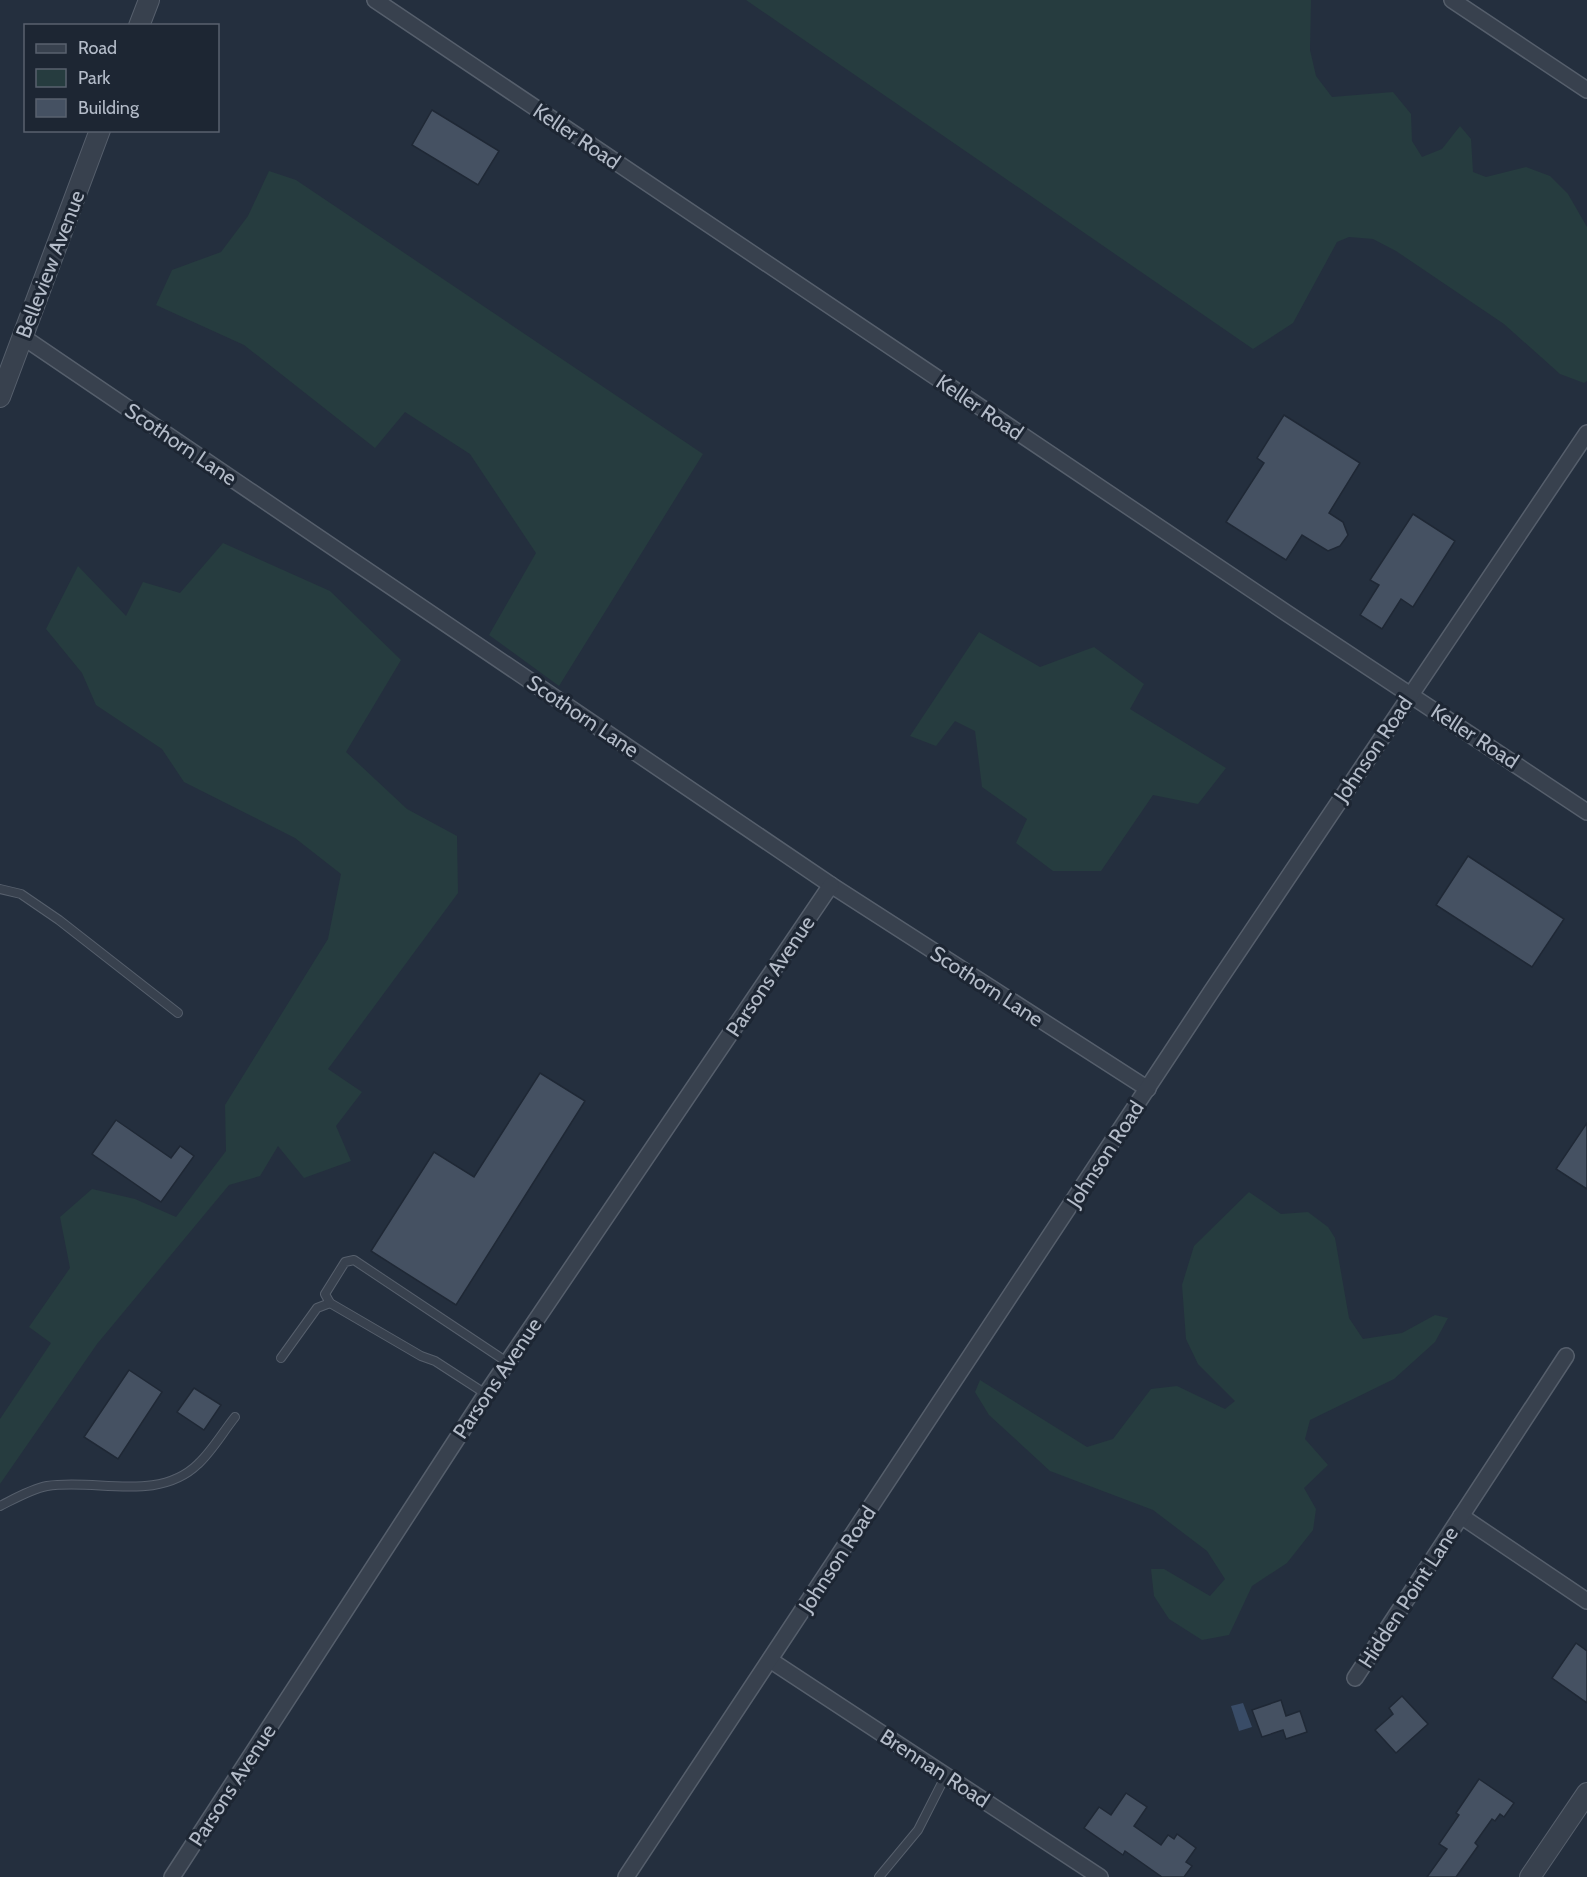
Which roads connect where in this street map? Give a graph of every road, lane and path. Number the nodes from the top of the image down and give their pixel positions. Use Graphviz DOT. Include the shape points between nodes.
graph roads {
  1 [pos="149,0"];
  2 [pos="375,0"];
  3 [pos="1452,0"];
  4 [pos="140,24"];
  5 [pos="1587,90"];
  6 [pos="99,132"];
  7 [pos="22,337"];
  8 [pos="0,397"];
  9 [pos="1587,433"];
  10 [pos="1410,694"];
  11 [pos="1587,812"];
  12 [pos="831,885"];
  13 [pos="0,889"];
  14 [pos="178,1013"];
  15 [pos="1148,1089"];
  16 [pos="330,1303"];
  17 [pos="1566,1356"];
  18 [pos="281,1358"];
  19 [pos="507,1362"];
  20 [pos="486,1394"];
  21 [pos="235,1417"];
  22 [pos="0,1506"];
  23 [pos="1461,1516"];
  24 [pos="1587,1602"];
  25 [pos="770,1660"];
  26 [pos="1355,1678"];
  27 [pos="946,1775"];
  28 [pos="1587,1793"];
  29 [pos="172,1877"];
  30 [pos="626,1877"];
  31 [pos="879,1877"];
  32 [pos="1100,1877"];
  33 [pos="1530,1877"];
  1 -- 4 [label="street"];
  2 -- 10 [label="street, Keller Road"];
  3 -- 5 [label="street"];
  6 -- 7 [label="street, Belleview Avenue"];
  7 -- 8 [label="street, Belleview Avenue"];
  7 -- 12 [label="street, Scothorn Lane"];
  9 -- 10 [label="street, Johnson Road"];
  10 -- 11 [label="street, Keller Road"];
  10 -- 15 [label="street, Johnson Road"];
  12 -- 15 [label="street, Scothorn Lane"];
  12 -- 19 [label="street, Parsons Avenue"];
  13 -- 14 [label="lane" via="21,894 59,920"];
  15 -- 25 [label="street, Johnson Road"];
  16 -- 18 [label="lane" via="317,1308"];
  16 -- 19 [label="lane" via="325,1294 345,1262 354,1260"];
  16 -- 20 [label="lane"];
  17 -- 23 [label="street, Hidden Point Lane"];
  19 -- 20 [label="street, Parsons Avenue"];
  20 -- 29 [label="street, Parsons Avenue"];
  21 -- 22 [label="lane" via="197,1465 169,1482 142,1487 44,1486"];
  23 -- 24 [label="street, Hidden Point Lane"];
  23 -- 26 [label="street, Hidden Point Lane"];
  25 -- 27 [label="street, Brennan Road"];
  25 -- 30 [label="street, Johnson Road"];
  27 -- 31 [label="lane" via="918,1830"];
  27 -- 32 [label="street, Brennan Road"];
  28 -- 33 [label="street"];
}
